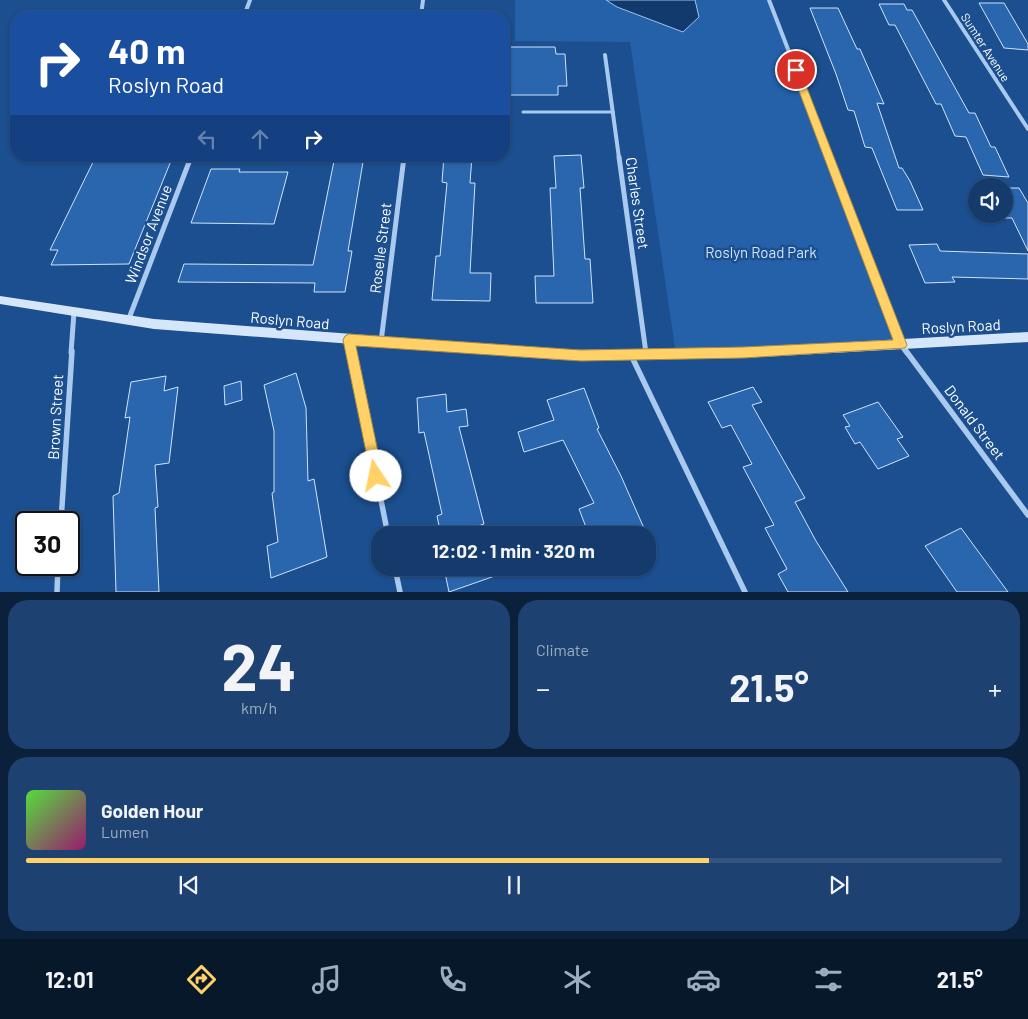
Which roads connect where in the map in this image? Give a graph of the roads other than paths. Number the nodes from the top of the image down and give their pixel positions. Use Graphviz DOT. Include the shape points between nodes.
graph roads {
  1 [pos="769,0"];
  2 [pos="944,0"];
  3 [pos="605,55"];
  4 [pos="523,112"];
  5 [pos="613,112"];
  6 [pos="1028,129"];
  7 [pos="189,162"];
  8 [pos="403,162"];
  9 [pos="0,300"];
  10 [pos="74,312"];
  11 [pos="128,321"];
  12 [pos="1028,337"];
  13 [pos="349,340"];
  14 [pos="381,342"];
  15 [pos="901,345"];
  16 [pos="632,355"];
  17 [pos="646,355"];
  18 [pos="62,511"];
  19 [pos="1028,515"];
  20 [pos="386,526"];
  21 [pos="58,576"];
  22 [pos="397,576"];
  23 [pos="57,592"];
  24 [pos="400,592"];
  25 [pos="745,592"];
  1 -- 15 [label="street, Donald Street"];
  2 -- 6 [label="street, Sumter Avenue"];
  3 -- 5 [label="street, Charles Street"];
  4 -- 5 [label="lane"];
  5 -- 17 [label="street, Charles Street"];
  7 -- 11 [label="street, Windsor Avenue"];
  8 -- 14 [label="street, Roselle Street"];
  9 -- 10 [label="main road, Roslyn Road"];
  10 -- 11 [label="main road, Roslyn Road"];
  10 -- 18 [label="street, Brown Street"];
  11 -- 13 [label="main road, Roslyn Road"];
  12 -- 15 [label="main road, Roslyn Road"];
  13 -- 14 [label="main road, Roslyn Road"];
  13 -- 20 [label="street"];
  14 -- 16 [label="main road, Roslyn Road" via="546,354"];
  15 -- 17 [label="main road, Roslyn Road"];
  15 -- 19 [label="street, Donald Street"];
  16 -- 17 [label="main road, Roslyn Road"];
  16 -- 25 [label="street"];
  21 -- 23 [label="street"];
  22 -- 24 [label="street"];
}
